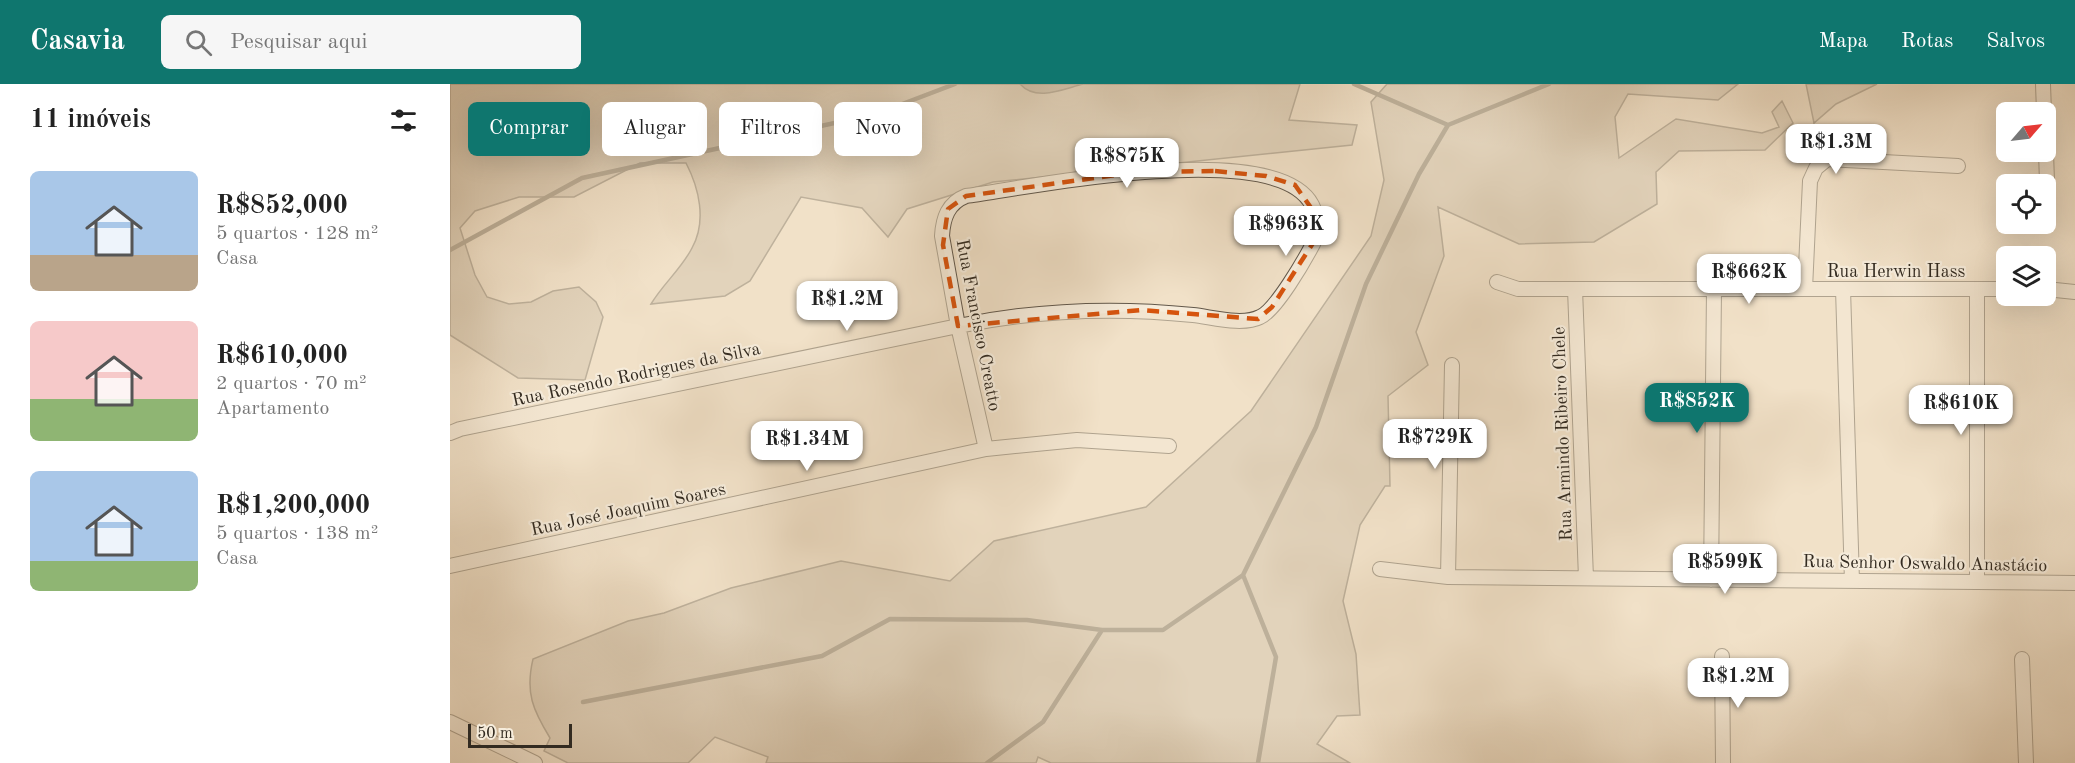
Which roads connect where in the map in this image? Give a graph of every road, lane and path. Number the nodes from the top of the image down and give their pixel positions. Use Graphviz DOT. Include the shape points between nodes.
graph roads {
  1 [pos="2043,84"];
  2 [pos="2044,102"];
  3 [pos="1959,166"];
  4 [pos="1497,282"];
  5 [pos="1575,289"];
  6 [pos="1714,289"];
  7 [pos="1805,289"];
  8 [pos="1843,289"];
  9 [pos="1977,289"];
  10 [pos="1996,289"];
  11 [pos="2056,290"];
  12 [pos="2075,292"];
  13 [pos="1258,319"];
  14 [pos="958,326"];
  15 [pos="1452,365"];
  16 [pos="450,433"];
  17 [pos="1169,446"];
  18 [pos="986,449"];
  19 [pos="450,566"];
  20 [pos="1380,569"];
  21 [pos="1448,577"];
  22 [pos="1586,578"];
  23 [pos="1711,579"];
  24 [pos="1852,581"];
  25 [pos="1977,582"];
  26 [pos="2075,583"];
  27 [pos="1722,656"];
  28 [pos="2022,660"];
  29 [pos="450,722"];
  30 [pos="535,763"];
  31 [pos="1723,763"];
  32 [pos="2026,763"];
  1 -- 2 [label="street"];
  3 -- 7 [label="street" via="1827,159 1816,168 1810,181"];
  4 -- 5 [label="street, Rua Herwin Hass" via="1518,289"];
  5 -- 6 [label="street, Rua Herwin Hass"];
  5 -- 22 [label="street, Rua Armindo Ribeiro Chele"];
  6 -- 7 [label="street, Rua Herwin Hass"];
  6 -- 23 [label="street"];
  7 -- 8 [label="street, Rua Herwin Hass"];
  8 -- 9 [label="street, Rua Herwin Hass"];
  8 -- 24 [label="street"];
  9 -- 10 [label="street, Rua Herwin Hass"];
  9 -- 25 [label="street"];
  11 -- 12 [label="street"];
  13 -- 14 [label="street, Rua Rosendo Rodrigues da Silva" via="1141,310 1063,312"];
  13 -- 14 [label="street, Rua Francisco Creatto" via="1272,307 1314,243 1316,215 1305,194 1294,185 1266,176 1176,170 966,196 948,209 942,236"];
  14 -- 16 [label="street, Rua Rosendo Rodrigues da Silva"];
  14 -- 18 [label="street, Rua Francisco Creatto"];
  15 -- 21 [label="street"];
  17 -- 18 [label="street, Rua José Joaquim Soares" via="1077,440"];
  18 -- 19 [label="street, Rua José Joaquim Soares"];
  20 -- 21 [label="street, Rua Senhor Oswaldo Anastácio"];
  21 -- 22 [label="street, Rua Senhor Oswaldo Anastácio"];
  22 -- 23 [label="street, Rua Senhor Oswaldo Anastácio"];
  23 -- 24 [label="street, Rua Senhor Oswaldo Anastácio"];
  24 -- 25 [label="street, Rua Senhor Oswaldo Anastácio"];
  25 -- 26 [label="street, Rua Senhor Oswaldo Anastácio"];
  27 -- 31 [label="street"];
  28 -- 32 [label="street"];
  29 -- 30 [label="street"];
}
